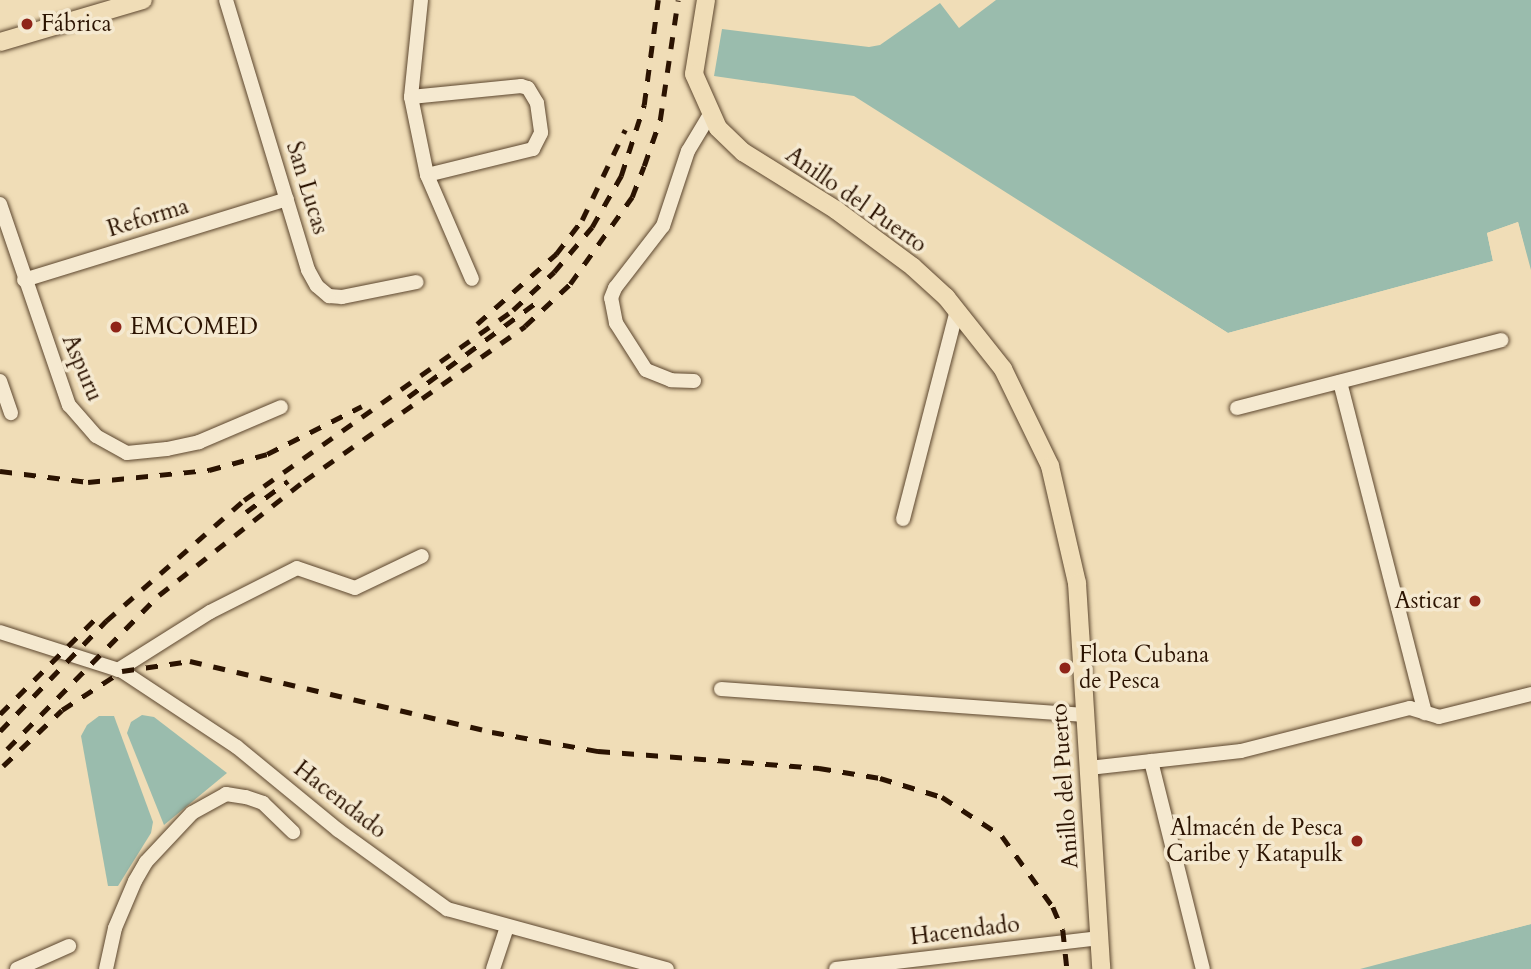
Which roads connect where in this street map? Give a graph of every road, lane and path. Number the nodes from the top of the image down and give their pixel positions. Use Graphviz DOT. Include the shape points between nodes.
graph roads {
  1 [pos="143,0"];
  2 [pos="226,0"];
  3 [pos="421,0"];
  4 [pos="706,0"];
  5 [pos="0,42"];
  6 [pos="411,97"];
  7 [pos="709,116"];
  8 [pos="428,175"];
  9 [pos="287,199"];
  10 [pos="0,206"];
  11 [pos="472,279"];
  12 [pos="24,280"];
  13 [pos="417,282"];
  14 [pos="957,310"];
  15 [pos="1501,340"];
  16 [pos="0,381"];
  17 [pos="694,381"];
  18 [pos="1340,382"];
  19 [pos="281,407"];
  20 [pos="1237,408"];
  21 [pos="11,413"];
  22 [pos="903,519"];
  23 [pos="422,556"];
  24 [pos="0,632"];
  25 [pos="118,670"];
  26 [pos="721,689"];
  27 [pos="1531,694"];
  28 [pos="1425,713"];
  29 [pos="1085,715"];
  30 [pos="1151,761"];
  31 [pos="1089,768"];
  32 [pos="293,832"];
  33 [pos="507,927"];
  34 [pos="1099,938"];
  35 [pos="69,946"];
  36 [pos="17,969"];
  37 [pos="106,969"];
  38 [pos="493,969"];
  39 [pos="667,969"];
  40 [pos="836,969"];
  41 [pos="1101,969"];
  42 [pos="1203,969"];
  1 -- 5 [label="main road"];
  2 -- 9 [label="street, San Lucas"];
  3 -- 6 [label="street"];
  4 -- 7 [label="main road, Anillo del Puerto" via="694,74"];
  6 -- 8 [label="street"];
  6 -- 8 [label="street" via="521,86 528,88 537,103 541,134 533,149"];
  7 -- 14 [label="main road, Anillo del Puerto" via="743,152 847,218 913,267"];
  7 -- 17 [label="street" via="688,151 663,226 611,298 616,323 646,370 671,380"];
  8 -- 11 [label="street"];
  9 -- 12 [label="street, Reforma"];
  9 -- 13 [label="street, San Lucas" via="308,270 329,296"];
  10 -- 12 [label="street, Aspuru"];
  12 -- 19 [label="street, Aspuru" via="69,405 96,436 117,449 142,453 199,442"];
  14 -- 22 [label="street"];
  14 -- 29 [label="main road, Anillo del Puerto" via="1003,369 1050,466 1072,549"];
  15 -- 18 [label="street"];
  16 -- 21 [label="street"];
  18 -- 20 [label="street"];
  18 -- 28 [label="street"];
  23 -- 25 [label="street" via="355,588 297,568 211,612"];
  24 -- 25 [label="street, Hacendado"];
  25 -- 33 [label="street, Hacendado" via="237,747 338,830 447,909"];
  26 -- 29 [label="street"];
  27 -- 28 [label="street" via="1438,717"];
  28 -- 30 [label="street" via="1410,708 1241,751"];
  29 -- 31 [label="main road, Anillo del Puerto"];
  30 -- 31 [label="street"];
  30 -- 42 [label="street"];
  31 -- 34 [label="main road, Anillo del Puerto"];
  32 -- 37 [label="street" via="263,803 246,797 226,794 192,813 146,862 135,881 115,928"];
  33 -- 38 [label="street"];
  33 -- 39 [label="street, Hacendado"];
  34 -- 40 [label="street, Hacendado"];
  34 -- 41 [label="main road, Anillo del Puerto"];
  35 -- 36 [label="street"];
}
